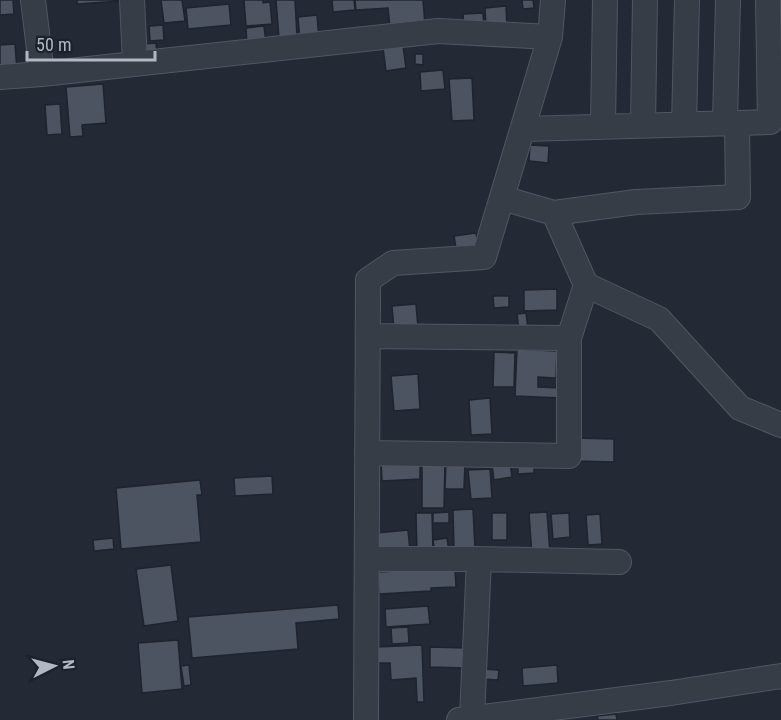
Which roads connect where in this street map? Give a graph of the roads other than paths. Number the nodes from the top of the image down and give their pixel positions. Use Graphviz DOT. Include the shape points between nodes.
graph roads {
  1 [pos="33,0"];
  2 [pos="132,0"];
  3 [pos="553,0"];
  4 [pos="605,0"];
  5 [pos="645,0"];
  6 [pos="687,0"];
  7 [pos="728,0"];
  8 [pos="768,0"];
  9 [pos="550,37"];
  10 [pos="135,63"];
  11 [pos="42,74"];
  12 [pos="0,77"];
  13 [pos="776,122"];
  14 [pos="731,123"];
  15 [pos="684,124"];
  16 [pos="643,125"];
  17 [pos="603,126"];
  18 [pos="524,129"];
  19 [pos="502,198"];
  20 [pos="554,213"];
  21 [pos="586,285"];
  22 [pos="368,336"];
  23 [pos="569,338"];
  24 [pos="781,425"];
  25 [pos="367,453"];
  26 [pos="479,558"];
  27 [pos="367,559"];
  28 [pos="620,562"];
  29 [pos="781,676"];
  30 [pos="566,713"];
  31 [pos="465,719"];
  32 [pos="366,720"];
  1 -- 11 [label="street"];
  2 -- 10 [label="street"];
  3 -- 9 [label="street"];
  4 -- 17 [label="street"];
  5 -- 16 [label="street"];
  6 -- 15 [label="street"];
  7 -- 14 [label="street"];
  8 -- 13 [label="street"];
  9 -- 10 [label="street" via="438,31"];
  9 -- 18 [label="street"];
  10 -- 11 [label="street"];
  11 -- 12 [label="street"];
  13 -- 14 [label="street"];
  14 -- 15 [label="street"];
  14 -- 20 [label="street" via="738,197 636,202"];
  15 -- 16 [label="street"];
  16 -- 17 [label="street"];
  17 -- 18 [label="street"];
  18 -- 19 [label="street"];
  19 -- 20 [label="street"];
  19 -- 22 [label="street" via="484,257 393,263 368,280"];
  20 -- 21 [label="street"];
  21 -- 23 [label="street"];
  21 -- 24 [label="street" via="659,319 740,408"];
  22 -- 23 [label="street"];
  22 -- 25 [label="street"];
  23 -- 25 [label="street" via="569,456"];
  25 -- 27 [label="street"];
  26 -- 27 [label="street"];
  26 -- 28 [label="street"];
  26 -- 31 [label="street"];
  27 -- 32 [label="street"];
  29 -- 30 [label="street"];
  30 -- 31 [label="street"];
}
